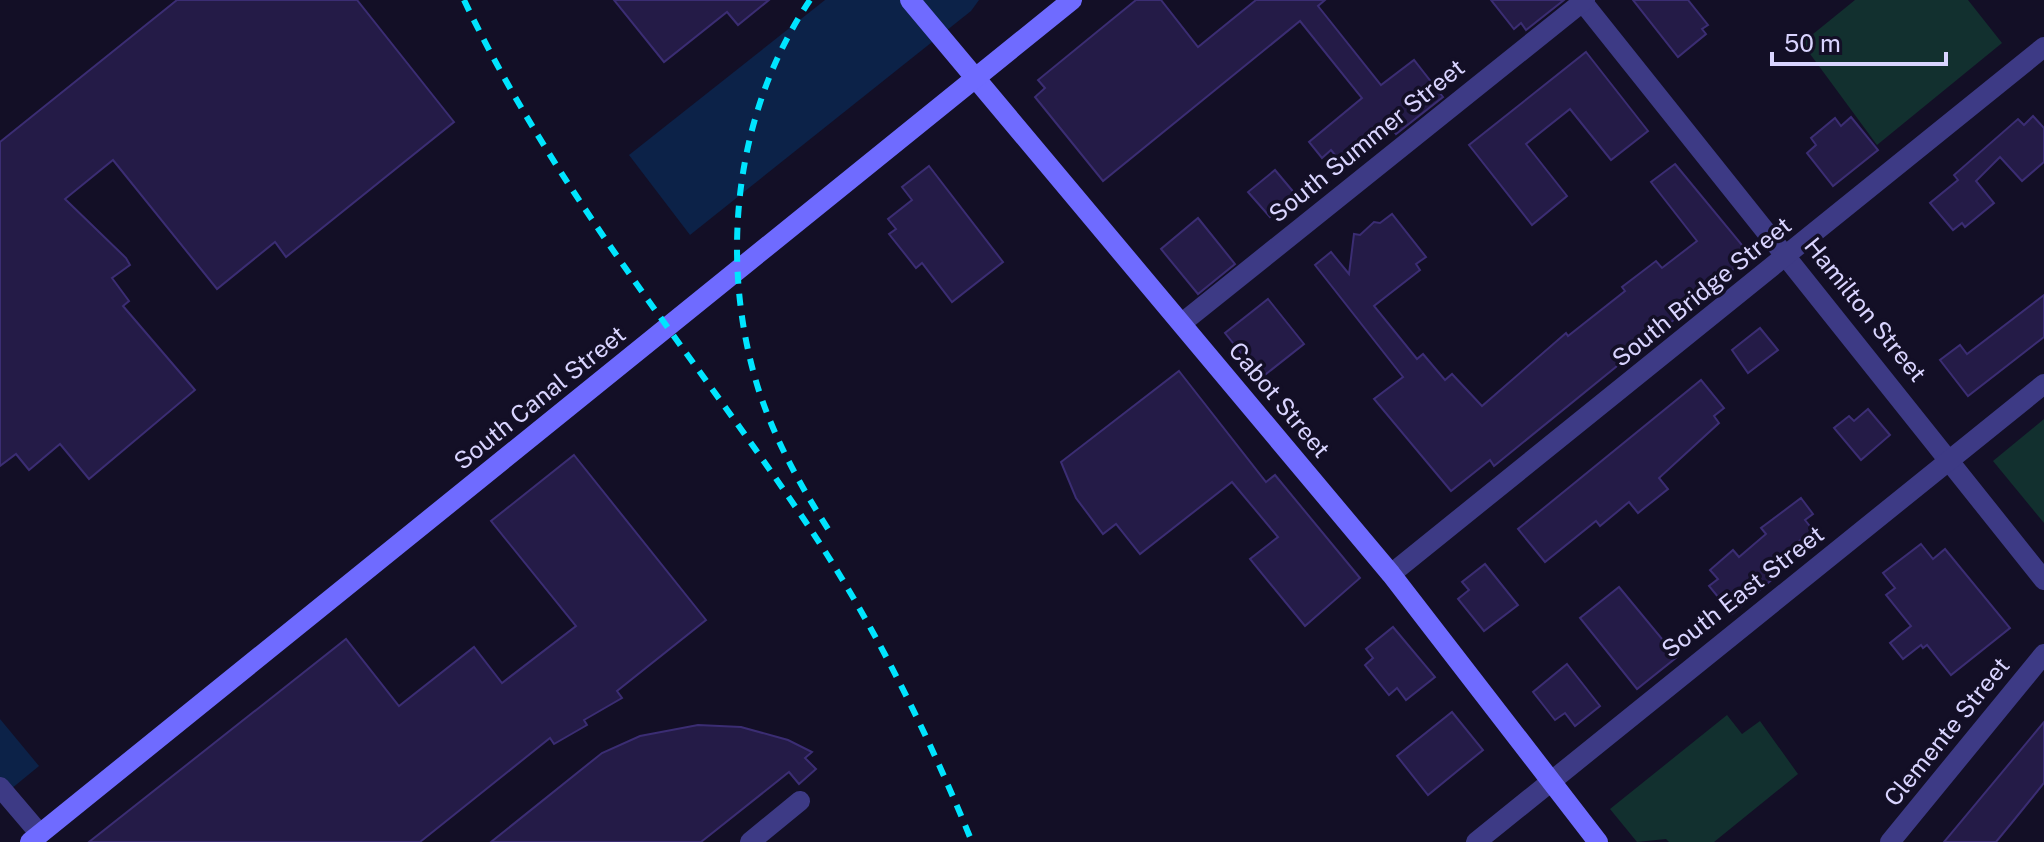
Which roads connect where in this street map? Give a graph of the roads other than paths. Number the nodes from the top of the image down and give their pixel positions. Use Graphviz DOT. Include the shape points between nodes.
graph roads {
  1 [pos="910,0"];
  2 [pos="1072,0"];
  3 [pos="1583,1"];
  4 [pos="2044,47"];
  5 [pos="975,81"];
  6 [pos="1788,256"];
  7 [pos="1182,323"];
  8 [pos="2044,384"];
  9 [pos="1951,461"];
  10 [pos="1391,574"];
  11 [pos="2044,580"];
  12 [pos="2044,654"];
  13 [pos="1551,780"];
  14 [pos="0,787"];
  15 [pos="800,801"];
  16 [pos="39,839"];
  17 [pos="750,842"];
  18 [pos="1476,842"];
  19 [pos="1598,842"];
  20 [pos="1890,842"];
  1 -- 5 [label="street, Cabot Street"];
  2 -- 5 [label="street, South Canal Street"];
  3 -- 6 [label="street, Hamilton Street"];
  3 -- 7 [label="street, South Summer Street"];
  4 -- 6 [label="street, South Bridge Street"];
  5 -- 7 [label="street, Cabot Street"];
  5 -- 16 [label="street, South Canal Street"];
  6 -- 9 [label="street, Hamilton Street"];
  6 -- 10 [label="street, South Bridge Street"];
  7 -- 10 [label="street, Cabot Street"];
  8 -- 9 [label="street, South East Street"];
  9 -- 11 [label="street, Hamilton Street"];
  9 -- 13 [label="street, South East Street"];
  10 -- 13 [label="street, Cabot Street"];
  12 -- 20 [label="street, Clemente Street"];
  13 -- 18 [label="street, South East Street"];
  13 -- 19 [label="street, Cabot Street"];
  14 -- 16 [label="street"];
  15 -- 17 [label="street"];
}
